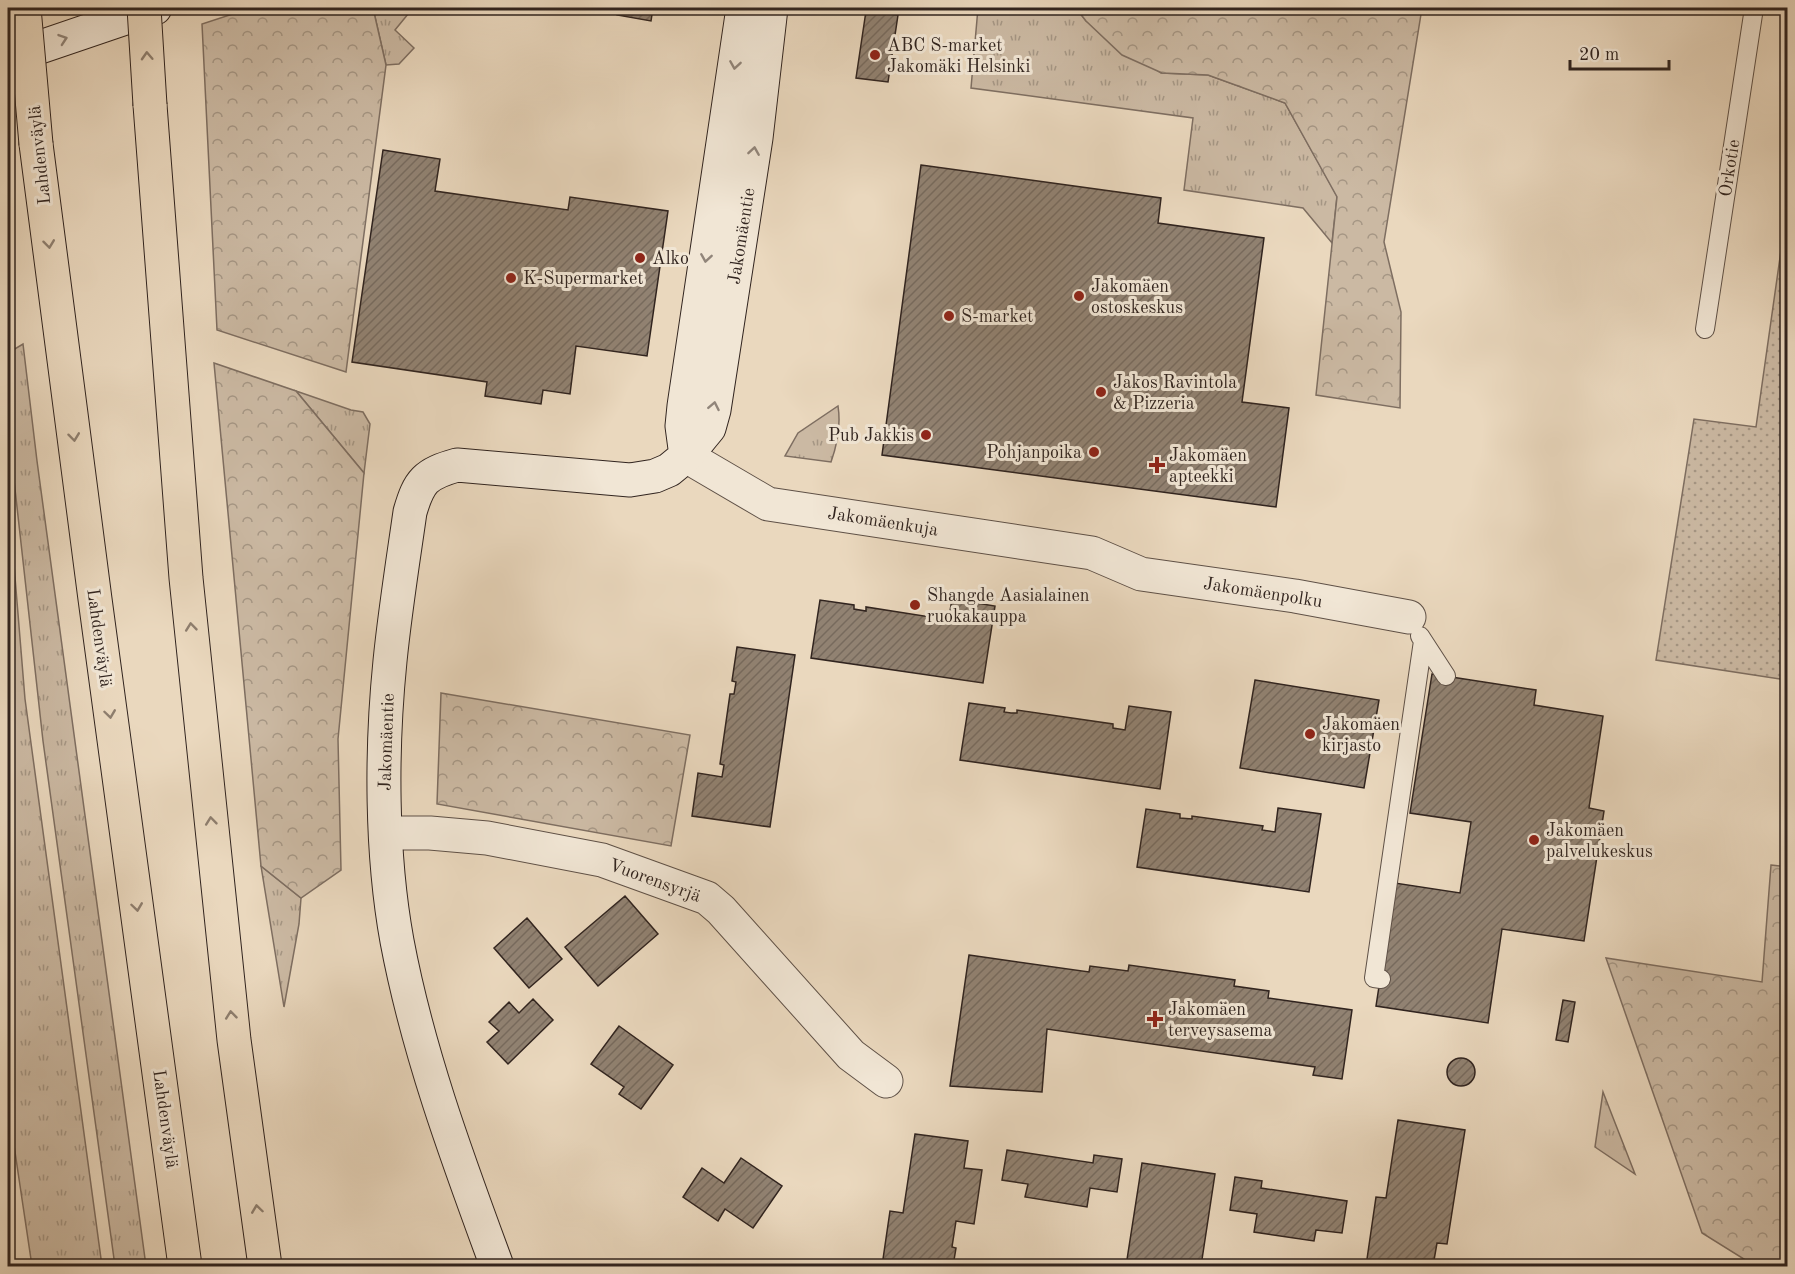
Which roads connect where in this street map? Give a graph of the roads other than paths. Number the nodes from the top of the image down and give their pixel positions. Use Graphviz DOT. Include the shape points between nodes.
graph roads {
  1 [pos="24,8"];
  2 [pos="144,8"];
  3 [pos="155,8"];
  4 [pos="743,8"];
  5 [pos="771,8"];
  6 [pos="1754,8"];
  7 [pos="8,58"];
  8 [pos="1705,329"];
  9 [pos="686,456"];
  10 [pos="1092,553"];
  11 [pos="1416,629"];
  12 [pos="1446,676"];
  13 [pos="386,833"];
  14 [pos="1381,979"];
  15 [pos="886,1081"];
  16 [pos="185,1266"];
  17 [pos="265,1266"];
  18 [pos="497,1266"];
  1 -- 16 [label="highway, Lahdenväylä, one-way, bridge" via="36,144 94,599"];
  17 -- 2 [label="highway, one-way, bridge" via="234,1040 186,578"];
  7 -- 3 [label="street, one-way"];
  4 -- 9 [label="street, Jakomäentie, one-way" via="684,406"];
  9 -- 5 [label="street, Jakomäentie, one-way" via="709,428 714,410 756,138"];
  6 -- 8 [label="lane, Orkotie"];
  9 -- 10 [label="street, Jakomäenkuja" via="768,504"];
  9 -- 13 [label="street, Jakomäentie" via="669,470 630,480 457,465 426,478 416,492 410,512 390,660 384,755"];
  10 -- 11 [label="street, Jakomäenpolku" via="1141,574 1295,596"];
  11 -- 12 [label="lane"];
  11 -- 14 [label="lane" via="1374,978"];
  13 -- 15 [label="street, Vuorensyrjä" via="487,838 602,860 707,898 851,1055"];
  13 -- 18 [label="street, Jakomäentie" via="397,940 418,1033"];
}
